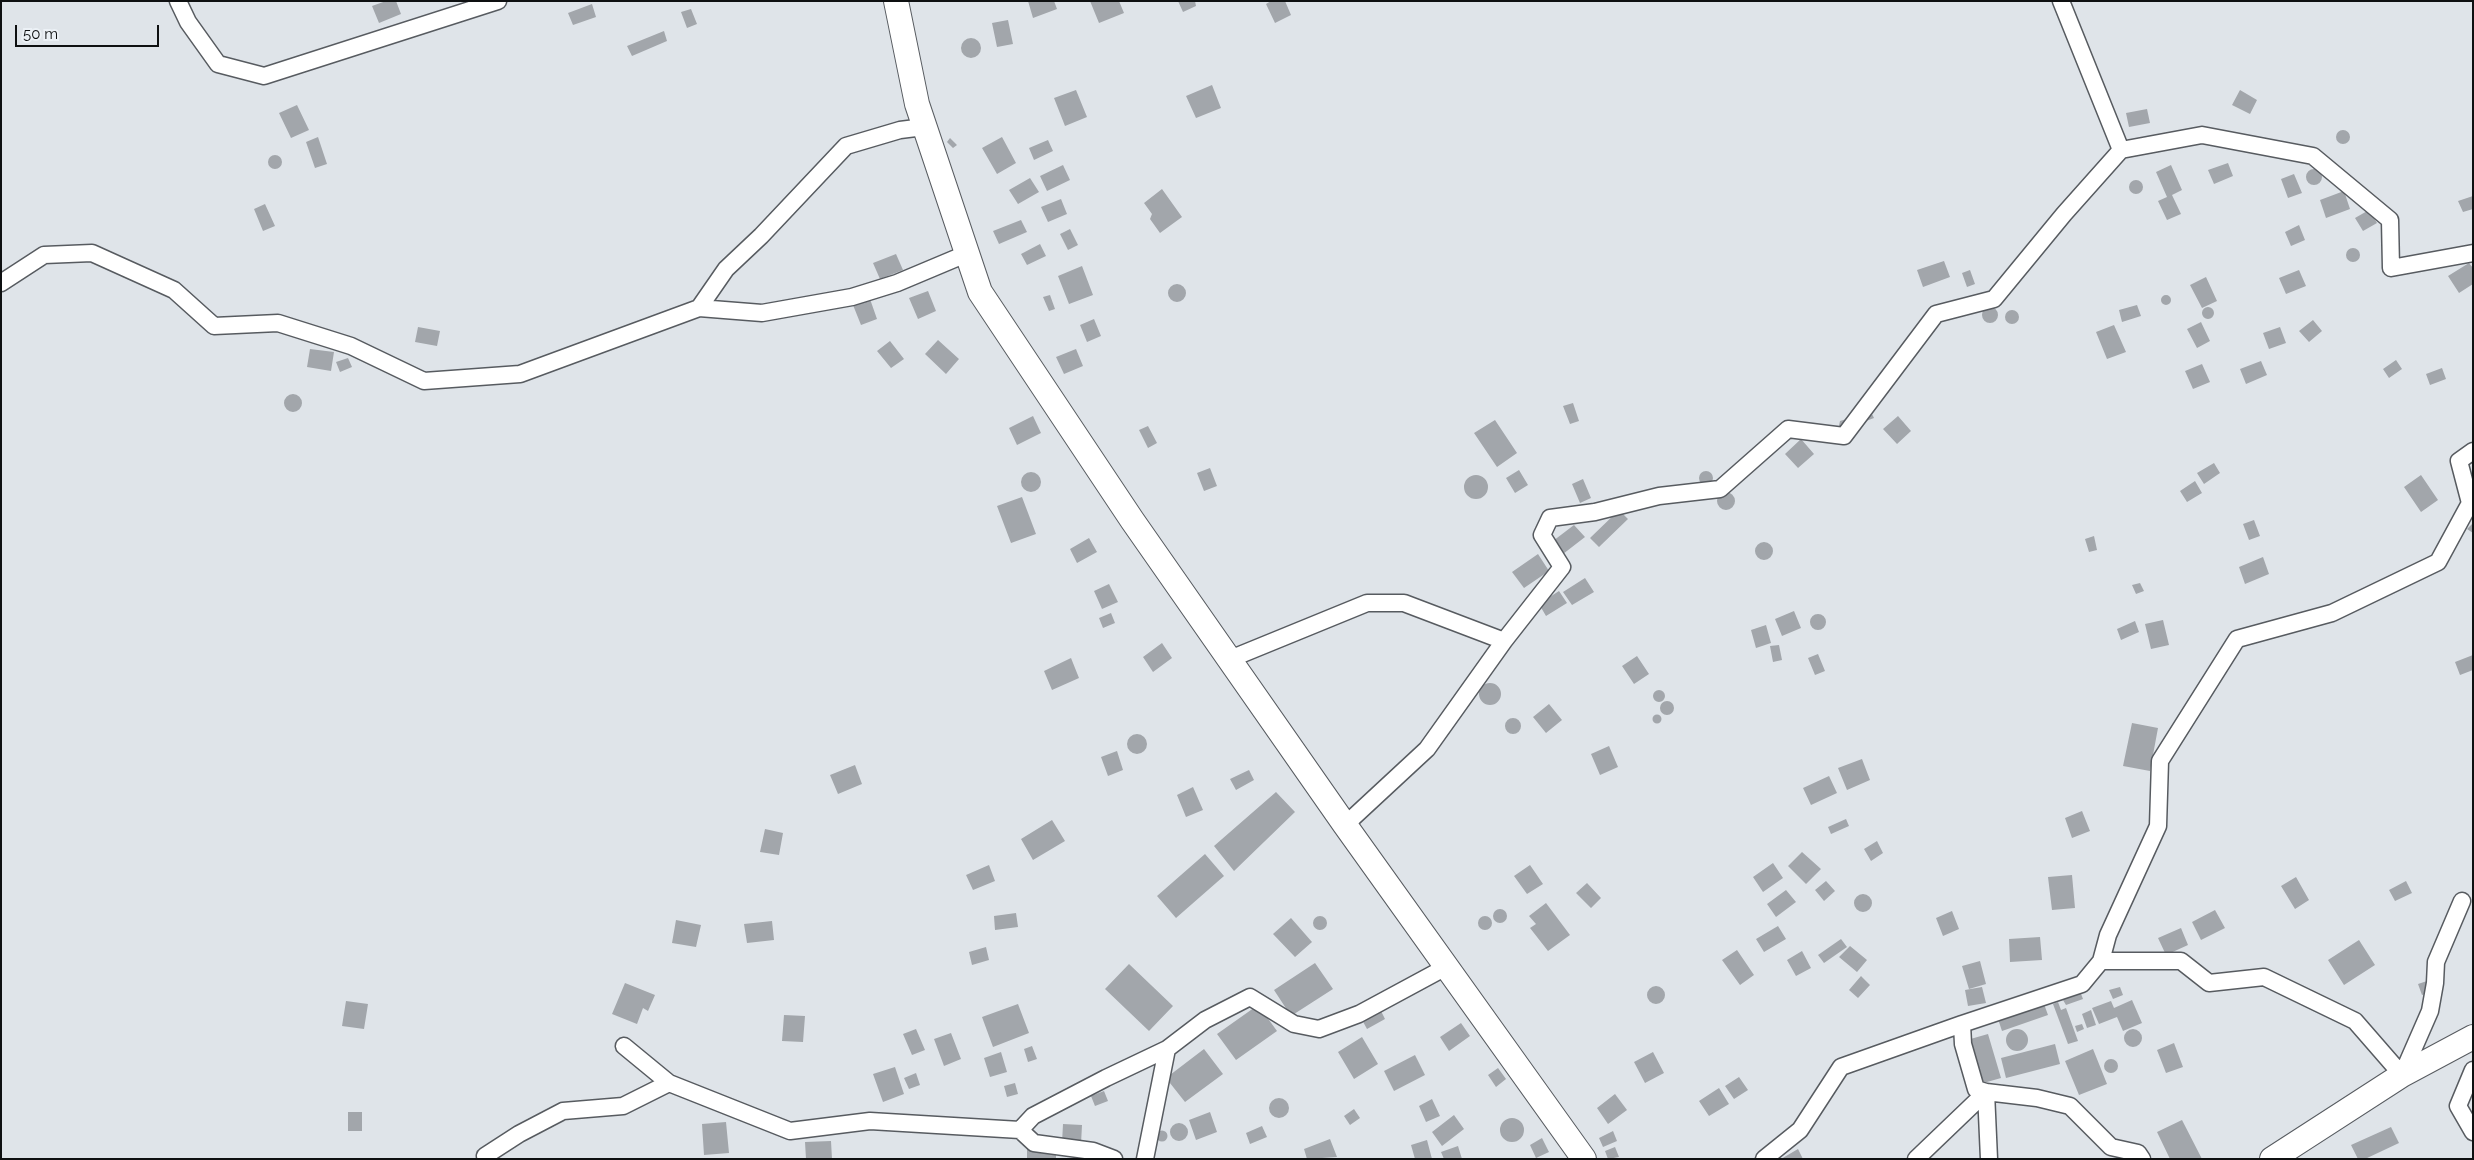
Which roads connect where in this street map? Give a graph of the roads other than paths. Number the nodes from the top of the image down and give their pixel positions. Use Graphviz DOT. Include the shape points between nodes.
graph roads {
  1 [pos="178,1"];
  2 [pos="498,1"];
  3 [pos="896,1"];
  4 [pos="2061,1"];
  5 [pos="924,126"];
  6 [pos="2121,150"];
  7 [pos="2473,253"];
  8 [pos="966,254"];
  9 [pos="1,283"];
  10 [pos="699,308"];
  11 [pos="2473,450"];
  12 [pos="1504,641"];
  13 [pos="1230,659"];
  14 [pos="1345,825"];
  15 [pos="2462,901"];
  16 [pos="2101,961"];
  17 [pos="1448,966"];
  18 [pos="1962,1024"];
  19 [pos="2473,1037"];
  20 [pos="624,1046"];
  21 [pos="1167,1049"];
  22 [pos="2473,1070"];
  23 [pos="2402,1075"];
  24 [pos="669,1083"];
  25 [pos="1986,1092"];
  26 [pos="1020,1130"];
  27 [pos="2473,1132"];
  28 [pos="485,1156"];
  29 [pos="1114,1159"];
  30 [pos="1145,1159"];
  31 [pos="1584,1159"];
  32 [pos="1764,1159"];
  33 [pos="1916,1159"];
  34 [pos="1989,1159"];
  35 [pos="2142,1159"];
  36 [pos="2272,1159"];
  1 -- 2 [label="street" via="188,22 218,64 264,76"];
  3 -- 5 [label="main road"];
  4 -- 6 [label="street"];
  5 -- 8 [label="main road"];
  5 -- 10 [label="street" via="846,146 726,269"];
  6 -- 7 [label="street" via="2202,136 2313,156 2390,220 2391,268"];
  6 -- 12 [label="street" via="1994,299 1936,314 1844,436 1788,428 1720,489 1659,496 1595,512 1550,518 1542,535 1562,567"];
  8 -- 10 [label="street" via="897,283 852,297 762,313"];
  8 -- 13 [label="main road" via="980,292 1132,520"];
  9 -- 10 [label="street" via="44,255 92,253 174,290 214,326 278,323 352,346 424,381 520,374"];
  11 -- 16 [label="street" via="2459,462 2470,502 2438,562 2332,614 2237,639 2160,761 2158,826 2108,935"];
  12 -- 13 [label="street" via="1404,604 1367,603"];
  12 -- 14 [label="street" via="1427,749"];
  13 -- 14 [label="main road"];
  14 -- 17 [label="main road"];
  15 -- 23 [label="street" via="2436,962 2430,1011"];
  16 -- 18 [label="street" via="2082,984"];
  16 -- 23 [label="street" via="2181,961 2209,983 2264,977 2355,1020"];
  17 -- 21 [label="street" via="1360,1014 1319,1029 1294,1024 1250,997 1204,1020"];
  17 -- 31 [label="main road"];
  18 -- 25 [label="street" via="1963,1044 1976,1089"];
  18 -- 32 [label="street" via="1841,1067 1800,1130"];
  19 -- 23 [label="main road"];
  20 -- 24 [label="street"];
  21 -- 26 [label="street" via="1033,1116"];
  21 -- 30 [label="street"];
  22 -- 27 [label="street" via="2458,1106"];
  23 -- 36 [label="main road"];
  24 -- 26 [label="street" via="790,1132 870,1121"];
  24 -- 28 [label="street" via="623,1106 563,1111"];
  25 -- 33 [label="street"];
  25 -- 34 [label="street"];
  25 -- 35 [label="street" via="2070,1106 2111,1147 2138,1153"];
  26 -- 29 [label="street" via="1034,1143 1093,1151"];
}
